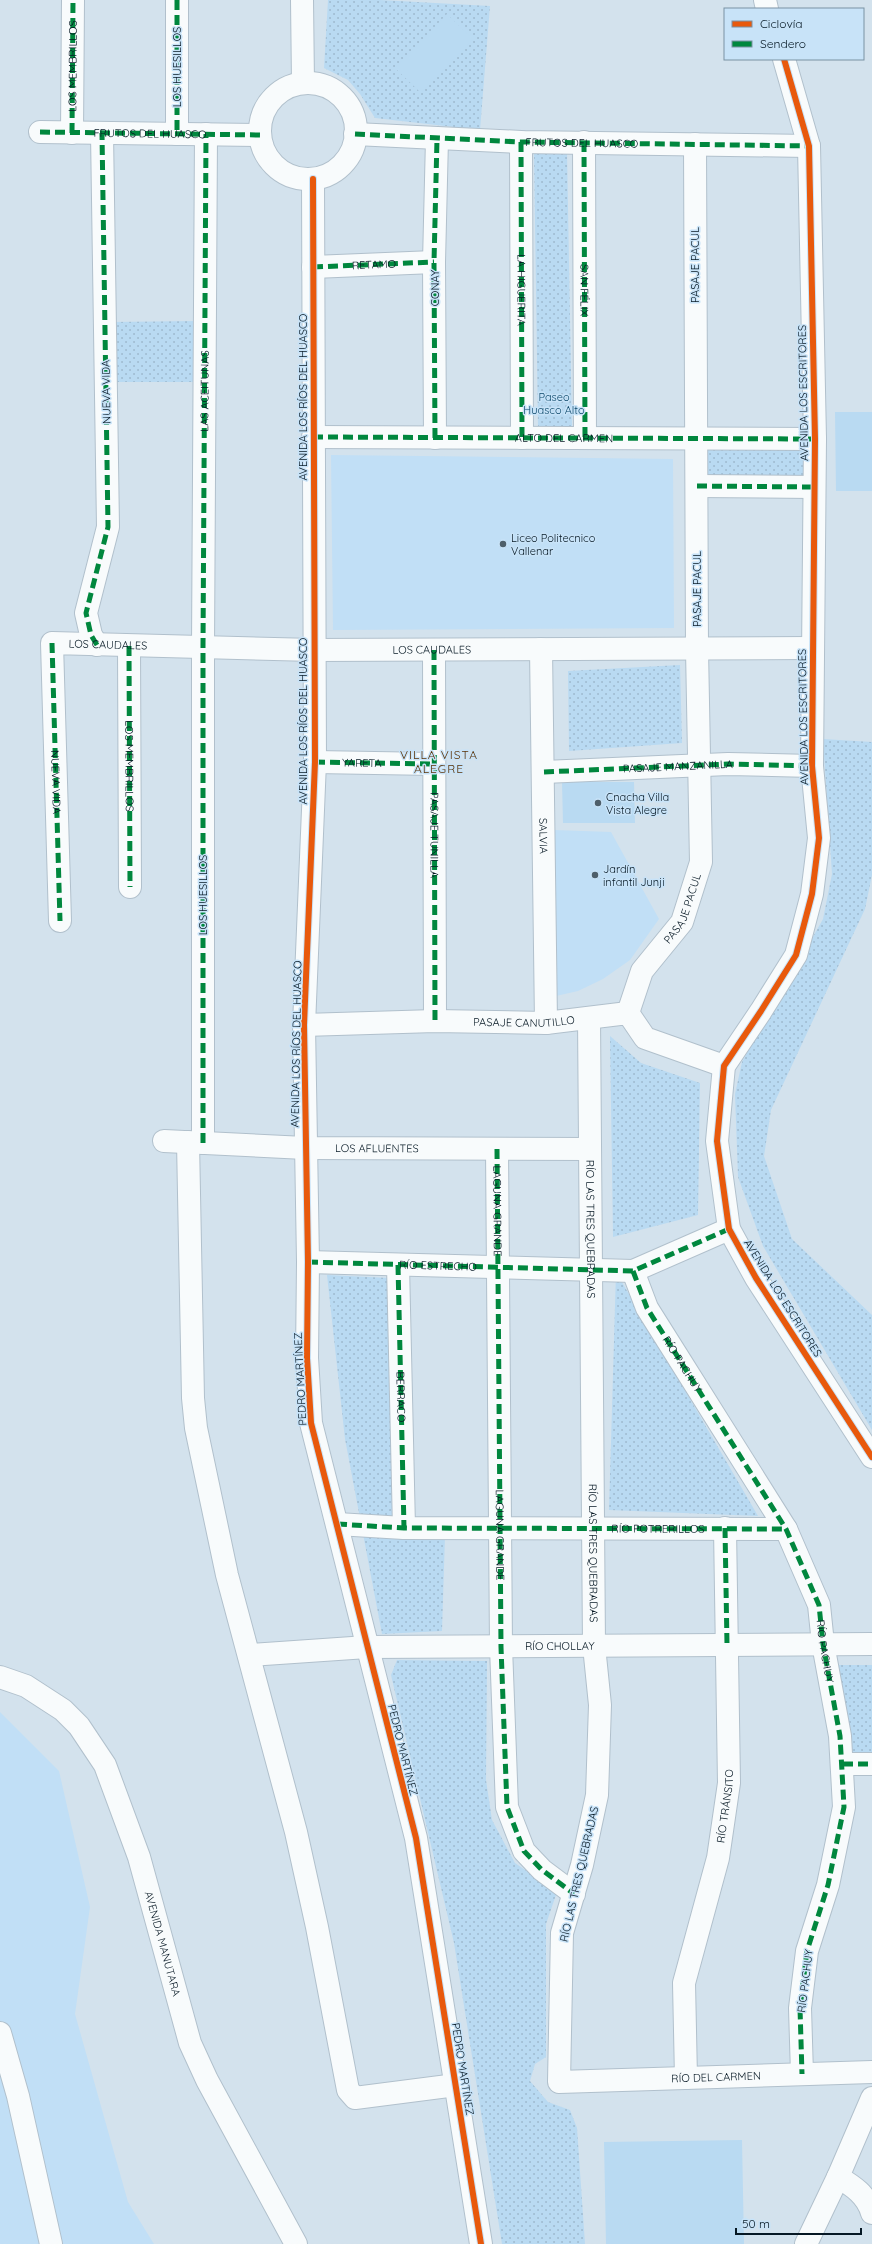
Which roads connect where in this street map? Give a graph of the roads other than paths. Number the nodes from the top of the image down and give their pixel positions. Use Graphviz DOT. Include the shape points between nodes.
graph roads {
  1 [pos="73,0"];
  2 [pos="177,0"];
  3 [pos="302,0"];
  4 [pos="784,60"];
  5 [pos="303,83"];
  6 [pos="40,132"];
  7 [pos="72,133"];
  8 [pos="102,133"];
  9 [pos="177,134"];
  10 [pos="206,134"];
  11 [pos="355,134"];
  12 [pos="260,135"];
  13 [pos="437,139"];
  14 [pos="521,142"];
  15 [pos="584,142"];
  16 [pos="695,144"];
  17 [pos="808,146"];
  18 [pos="313,178"];
  19 [pos="434,262"];
  20 [pos="313,267"];
  21 [pos="313,437"];
  22 [pos="435,438"];
  23 [pos="522,438"];
  24 [pos="585,438"];
  25 [pos="696,439"];
  26 [pos="815,440"];
  27 [pos="697,486"];
  28 [pos="814,487"];
  29 [pos="52,643"];
  30 [pos="97,645"];
  31 [pos="129,646"];
  32 [pos="203,647"];
  33 [pos="812,648"];
  34 [pos="541,649"];
  35 [pos="697,649"];
  36 [pos="314,650"];
  37 [pos="434,650"];
  38 [pos="314,762"];
  39 [pos="434,764"];
  40 [pos="700,765"];
  41 [pos="812,766"];
  42 [pos="544,772"];
  43 [pos="130,887"];
  44 [pos="60,921"];
  45 [pos="628,1013"];
  46 [pos="589,1018"];
  47 [pos="435,1021"];
  48 [pos="546,1023"];
  49 [pos="304,1025"];
  50 [pos="724,1066"];
  51 [pos="164,1141"];
  52 [pos="196,1143"];
  53 [pos="305,1148"];
  54 [pos="497,1149"];
  55 [pos="590,1149"];
  56 [pos="729,1229"];
  57 [pos="308,1262"];
  58 [pos="398,1265"];
  59 [pos="499,1268"];
  60 [pos="591,1268"];
  61 [pos="633,1271"];
  62 [pos="872,1456"];
  63 [pos="337,1524"];
  64 [pos="404,1528"];
  65 [pos="501,1528"];
  66 [pos="593,1528"];
  67 [pos="725,1528"];
  68 [pos="786,1529"];
  69 [pos="823,1644"];
  70 [pos="872,1644"];
  71 [pos="727,1645"];
  72 [pos="594,1646"];
  73 [pos="367,1647"];
  74 [pos="501,1647"];
  75 [pos="249,1655"];
  76 [pos="0,1677"];
  77 [pos="843,1764"];
  78 [pos="872,1764"];
  79 [pos="574,1894"];
  80 [pos="0,2033"];
  81 [pos="872,2072"];
  82 [pos="802,2074"];
  83 [pos="686,2078"];
  84 [pos="559,2082"];
  85 [pos="456,2086"];
  86 [pos="872,2098"];
  87 [pos="838,2177"];
  88 [pos="872,2212"];
  89 [pos="51,2244"];
  90 [pos="296,2244"];
  91 [pos="481,2244"];
  92 [pos="806,2244"];
  1 -- 7 [label="street, LOS MEMBRILLOS"];
  2 -- 9 [label="street, LOS HUESILLOS"];
  3 -- 5 [label="street"];
  4 -- 17 [label="street, AVENIDA LOS ESCRITORES"];
  5 -- 11 [label="street" via="326,86 345,101 351,110"];
  5 -- 12 [label="street" via="285,88 270,100 262,116"];
  6 -- 7 [label="street, FRUTOS DEL HUASCO"];
  7 -- 8 [label="street, FRUTOS DEL HUASCO"];
  8 -- 9 [label="street, FRUTOS DEL HUASCO"];
  8 -- 30 [label="street, NUEVA VIDA" via="108,527 86,613 91,635"];
  9 -- 10 [label="street, FRUTOS DEL HUASCO"];
  10 -- 12 [label="street, FRUTOS DEL HUASCO"];
  10 -- 32 [label="street, LAS ACEITUNAS"];
  11 -- 13 [label="street, FRUTOS DEL HUASCO"];
  11 -- 18 [label="street" via="353,147 346,159 326,175"];
  12 -- 18 [label="street" via="269,159 277,168 300,178"];
  13 -- 14 [label="street, FRUTOS DEL HUASCO"];
  13 -- 19 [label="street, CONAY"];
  14 -- 15 [label="street, FRUTOS DEL HUASCO"];
  14 -- 23 [label="street, LA HIGUERITA"];
  15 -- 16 [label="street, FRUTOS DEL HUASCO"];
  15 -- 24 [label="street, SAN FÉLIX"];
  16 -- 17 [label="street, FRUTOS DEL HUASCO"];
  16 -- 25 [label="street, PASAJE PACUL"];
  17 -- 26 [label="street, AVENIDA LOS ESCRITORES"];
  18 -- 20 [label="street, AVENIDA LOS RÍOS DEL HUASCO"];
  19 -- 20 [label="street, RETAMO"];
  19 -- 22 [label="street, CONAY"];
  20 -- 21 [label="street, AVENIDA LOS RÍOS DEL HUASCO"];
  21 -- 22 [label="street, ALTO DEL CARMEN"];
  21 -- 36 [label="street, AVENIDA LOS RÍOS DEL HUASCO"];
  22 -- 23 [label="street, ALTO DEL CARMEN"];
  23 -- 24 [label="street, ALTO DEL CARMEN"];
  24 -- 25 [label="street, ALTO DEL CARMEN"];
  25 -- 26 [label="street, ALTO DEL CARMEN"];
  25 -- 27 [label="street, PASAJE PACUL"];
  26 -- 28 [label="street, AVENIDA LOS ESCRITORES"];
  27 -- 28 [label="street"];
  27 -- 35 [label="street, PASAJE PACUL"];
  28 -- 33 [label="street, AVENIDA LOS ESCRITORES"];
  29 -- 30 [label="street, LOS CAUDALES"];
  29 -- 44 [label="street, NUEVA VIDA"];
  30 -- 31 [label="street, LOS CAUDALES"];
  31 -- 32 [label="street, LOS CAUDALES"];
  31 -- 43 [label="street, LOS MEMBRILLOS"];
  32 -- 36 [label="street, LOS CAUDALES"];
  32 -- 52 [label="street, LOS HUESILLOS"];
  33 -- 35 [label="street, LOS CAUDALES"];
  33 -- 41 [label="street, AVENIDA LOS ESCRITORES"];
  34 -- 35 [label="street, LOS CAUDALES"];
  34 -- 37 [label="street, LOS CAUDALES"];
  34 -- 42 [label="street, SALVIA"];
  35 -- 40 [label="street, PASAJE PACUL"];
  36 -- 37 [label="street, LOS CAUDALES"];
  36 -- 38 [label="street, AVENIDA LOS RÍOS DEL HUASCO"];
  37 -- 39 [label="street, PASAJE TUNILLA"];
  38 -- 39 [label="street, YARETA"];
  38 -- 49 [label="street, AVENIDA LOS RÍOS DEL HUASCO"];
  39 -- 47 [label="street, PASAJE TUNILLA"];
  40 -- 41 [label="street, PASAJE MANZANILLA"];
  40 -- 42 [label="street, PASAJE MANZANILLA"];
  40 -- 45 [label="street, PASAJE PACUL" via="701,862 682,922 642,971"];
  41 -- 50 [label="street, AVENIDA LOS ESCRITORES" via="819,838 812,894 796,955"];
  42 -- 48 [label="street, SALVIA"];
  45 -- 46 [label="street, PASAJE CANUTILLO"];
  45 -- 50 [label="street" via="645,1038"];
  46 -- 48 [label="street, PASAJE CANUTILLO"];
  46 -- 55 [label="street, RÍO LAS TRES QUEBRADAS"];
  47 -- 48 [label="street, PASAJE CANUTILLO"];
  47 -- 49 [label="street, PASAJE CANUTILLO"];
  49 -- 53 [label="street, AVENIDA LOS RÍOS DEL HUASCO"];
  50 -- 56 [label="street, AVENIDA LOS ESCRITORES" via="717,1141"];
  51 -- 52 [label="street, LOS AFLUENTES"];
  52 -- 53 [label="street, LOS AFLUENTES"];
  52 -- 75 [label="street, LOS HUESILLOS" via="193,1398 196,1428 228,1575"];
  53 -- 54 [label="street, LOS AFLUENTES"];
  53 -- 57 [label="street, AVENIDA LOS RÍOS DEL HUASCO"];
  54 -- 55 [label="street, LOS AFLUENTES"];
  54 -- 59 [label="street, LAGUNA GRANDE"];
  55 -- 60 [label="street, RÍO LAS TRES QUEBRADAS"];
  56 -- 61 [label="street"];
  56 -- 62 [label="street, AVENIDA LOS ESCRITORES" via="756,1278"];
  57 -- 58 [label="street, RÍO ESTRECHO"];
  57 -- 63 [label="street, PEDRO MARTÍNEZ" via="307,1358 311,1423"];
  58 -- 59 [label="street, RÍO ESTRECHO"];
  58 -- 64 [label="street, BERRACO"];
  59 -- 60 [label="street, RÍO ESTRECHO"];
  59 -- 65 [label="street, LAGUNA GRANDE"];
  60 -- 61 [label="street"];
  60 -- 66 [label="street, RÍO LAS TRES QUEBRADAS"];
  61 -- 68 [label="street, RÍO PACHUY" via="647,1308"];
  63 -- 64 [label="street, RÍO POTRERILLOS"];
  63 -- 73 [label="street, PEDRO MARTÍNEZ"];
  64 -- 65 [label="street, RÍO POTRERILLOS"];
  65 -- 66 [label="street, RÍO POTRERILLOS"];
  65 -- 74 [label="street, LAGUNA GRANDE"];
  66 -- 67 [label="street, RÍO POTRERILLOS"];
  66 -- 72 [label="street, RÍO LAS TRES QUEBRADAS"];
  67 -- 68 [label="street, RÍO POTRERILLOS"];
  67 -- 71 [label="street, RÍO TRÁNSITO"];
  68 -- 69 [label="street, RÍO PACHUY" via="819,1605"];
  69 -- 70 [label="street, RÍO CHOLLAY"];
  69 -- 71 [label="street, RÍO CHOLLAY"];
  69 -- 77 [label="street, RÍO PACHUY"];
  71 -- 72 [label="street, RÍO CHOLLAY"];
  71 -- 83 [label="street, RÍO TRÁNSITO" via="729,1783 718,1858 684,1983"];
  72 -- 74 [label="street, RÍO CHOLLAY"];
  72 -- 79 [label="street, RÍO LAS TRES QUEBRADAS" via="600,1705 597,1795"];
  73 -- 74 [label="street, RÍO CHOLLAY"];
  73 -- 75 [label="street, RÍO CHOLLAY"];
  73 -- 85 [label="street, PEDRO MARTÍNEZ" via="416,1838"];
  74 -- 79 [label="street, LAGUNA GRANDE" via="507,1807 524,1851 542,1870"];
  75 -- 85 [label="street, LOS HUESILLOS" via="299,1846 348,2090 355,2098"];
  76 -- 90 [label="street, AVENIDA MANUTARA" via="26,1686 63,1710 79,1726 105,1765 139,1857 190,2043 207,2080"];
  77 -- 78 [label="street"];
  77 -- 82 [label="street, RÍO PACHUY" via="844,1807 828,1885 807,1951 800,2008"];
  79 -- 84 [label="street, RÍO LAS TRES QUEBRADAS" via="562,1934"];
  80 -- 89 [label="street" via="18,2096"];
  81 -- 82 [label="street, RÍO DEL CARMEN"];
  82 -- 83 [label="street, RÍO DEL CARMEN"];
  83 -- 84 [label="street, RÍO DEL CARMEN"];
  85 -- 91 [label="street, PEDRO MARTÍNEZ"];
  86 -- 87 [label="street"];
  87 -- 88 [label="street" via="858,2190 870,2205"];
  87 -- 92 [label="street"];
}
